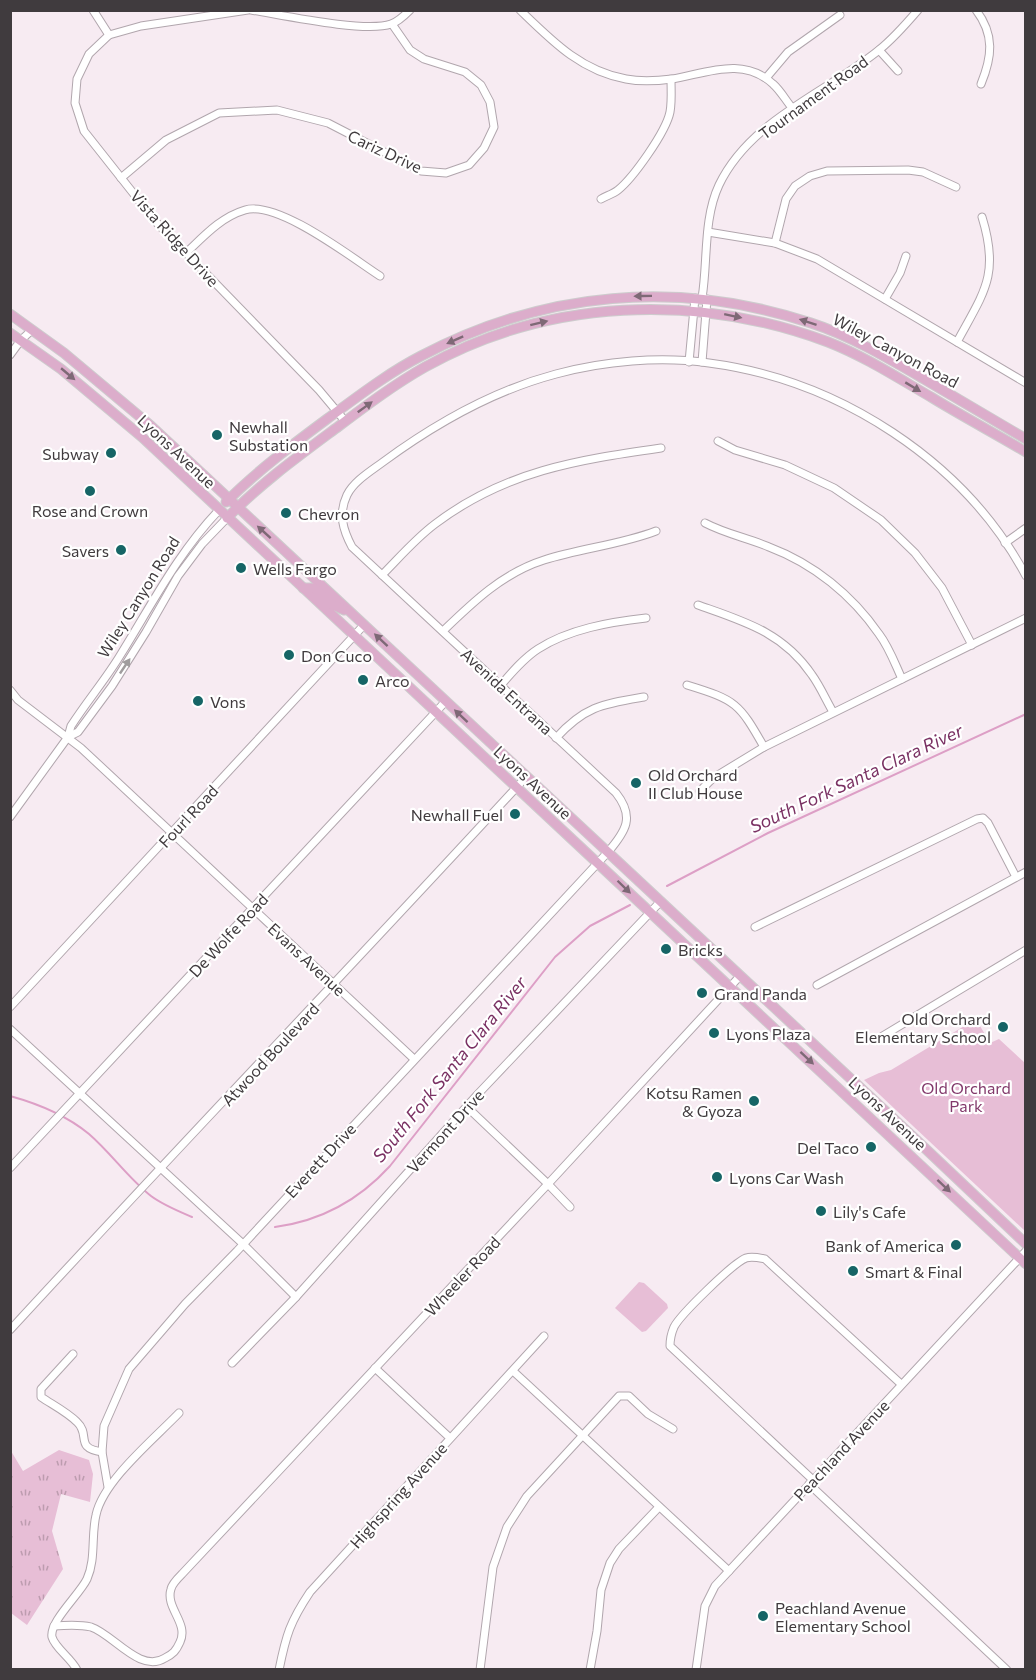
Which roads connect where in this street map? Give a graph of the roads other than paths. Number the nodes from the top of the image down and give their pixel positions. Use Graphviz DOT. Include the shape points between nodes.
graph roads {
  1 [pos="93,10"];
  2 [pos="249,10"];
  3 [pos="410,10"];
  4 [pos="520,10"];
  5 [pos="918,10"];
  6 [pos="976,10"];
  7 [pos="840,15"];
  8 [pos="392,24"];
  9 [pos="109,35"];
  10 [pos="879,50"];
  11 [pos="898,70"];
  12 [pos="766,78"];
  13 [pos="671,79"];
  14 [pos="981,84"];
  15 [pos="793,109"];
  16 [pos="121,178"];
  17 [pos="956,187"];
  18 [pos="601,199"];
  19 [pos="982,217"];
  20 [pos="708,232"];
  21 [pos="775,243"];
  22 [pos="186,254"];
  23 [pos="906,256"];
  24 [pos="380,276"];
  25 [pos="701,298"];
  26 [pos="885,299"];
  27 [pos="694,310"];
  28 [pos="706,312"];
  29 [pos="10,314"];
  30 [pos="32,330"];
  31 [pos="10,333"];
  32 [pos="21,340"];
  33 [pos="957,342"];
  34 [pos="10,355"];
  35 [pos="689,362"];
  36 [pos="702,362"];
  37 [pos="1026,383"];
  38 [pos="338,412"];
  39 [pos="345,422"];
  40 [pos="1026,439"];
  41 [pos="718,441"];
  42 [pos="662,448"];
  43 [pos="1026,452"];
  44 [pos="228,500"];
  45 [pos="237,508"];
  46 [pos="219,510"];
  47 [pos="227,518"];
  48 [pos="705,523"];
  49 [pos="1026,528"];
  50 [pos="656,531"];
  51 [pos="1005,543"];
  52 [pos="382,575"];
  53 [pos="1026,576"];
  54 [pos="303,588"];
  55 [pos="698,605"];
  56 [pos="352,614"];
  57 [pos="646,618"];
  58 [pos="1026,618"];
  59 [pos="364,625"];
  60 [pos="443,631"];
  61 [pos="355,636"];
  62 [pos="127,644"];
  63 [pos="972,645"];
  64 [pos="136,649"];
  65 [pos="902,679"];
  66 [pos="501,685"];
  67 [pos="687,685"];
  68 [pos="10,690"];
  69 [pos="95,690"];
  70 [pos="104,696"];
  71 [pos="644,697"];
  72 [pos="446,701"];
  73 [pos="83,708"];
  74 [pos="436,712"];
  75 [pos="833,712"];
  76 [pos="91,714"];
  77 [pos="68,737"];
  78 [pos="556,738"];
  79 [pos="764,747"];
  80 [pos="527,776"];
  81 [pos="517,787"];
  82 [pos="700,791"];
  83 [pos="10,817"];
  84 [pos="172,833"];
  85 [pos="608,852"];
  86 [pos="598,862"];
  87 [pos="1026,872"];
  88 [pos="1016,877"];
  89 [pos="661,902"];
  90 [pos="253,908"];
  91 [pos="650,912"];
  92 [pos="755,927"];
  93 [pos="1026,950"];
  94 [pos="740,976"];
  95 [pos="335,984"];
  96 [pos="817,985"];
  97 [pos="731,986"];
  98 [pos="10,1006"];
  99 [pos="10,1029"];
  100 [pos="876,1040"];
  101 [pos="414,1059"];
  102 [pos="81,1094"];
  103 [pos="467,1107"];
  104 [pos="10,1168"];
  105 [pos="162,1169"];
  106 [pos="548,1184"];
  107 [pos="570,1207"];
  108 [pos="243,1244"];
  109 [pos="1026,1244"];
  110 [pos="1024,1257"];
  111 [pos="296,1297"];
  112 [pos="10,1330"];
  113 [pos="544,1336"];
  114 [pos="73,1354"];
  115 [pos="232,1363"];
  116 [pos="375,1368"];
  117 [pos="513,1371"];
  118 [pos="902,1384"];
  119 [pos="179,1413"];
  120 [pos="673,1429"];
  121 [pos="582,1434"];
  122 [pos="450,1438"];
  123 [pos="102,1452"];
  124 [pos="811,1482"];
  125 [pos="108,1487"];
  126 [pos="659,1507"];
  127 [pos="729,1571"];
  128 [pos="54,1626"];
  129 [pos="1003,1668"];
  130 [pos="77,1670"];
  131 [pos="279,1670"];
  132 [pos="480,1670"];
  133 [pos="590,1670"];
  134 [pos="696,1670"];
  1 -- 9 [label="street"];
  2 -- 8 [label="street" via="344,25"];
  2 -- 9 [label="street" via="141,26"];
  3 -- 8 [label="street"];
  4 -- 13 [label="street" via="561,50 583,64 626,79"];
  5 -- 10 [label="street, Tournament Road"];
  6 -- 14 [label="street" via="989,36 991,51"];
  7 -- 12 [label="street" via="788,52"];
  8 -- 16 [label="street, Cariz Drive" via="410,50 424,59 465,72 481,85 490,102 494,127 484,148 469,165 446,173 421,171 328,123 277,110 219,113 166,140"];
  9 -- 16 [label="street, Vista Ridge Drive" via="88,54 77,79 75,103 84,131"];
  10 -- 11 [label="street"];
  10 -- 15 [label="street, Tournament Road"];
  12 -- 13 [label="street" via="733,67"];
  12 -- 15 [label="street"];
  13 -- 18 [label="street" via="670,114 659,137 627,182"];
  15 -- 20 [label="street, Tournament Road" via="753,140 730,166 718,186"];
  16 -- 22 [label="street, Vista Ridge Drive"];
  17 -- 21 [label="street" via="923,172 908,170 827,171 810,176 795,186 786,199"];
  19 -- 33 [label="street" via="991,259 989,279"];
  20 -- 21 [label="street"];
  20 -- 25 [label="street, Tournament Road"];
  21 -- 26 [label="street" via="817,259"];
  22 -- 24 [label="street" via="218,223 247,209 279,213"];
  22 -- 38 [label="street, Vista Ridge Drive"];
  23 -- 26 [label="street"];
  25 -- 27 [label="street, Tournament Road"];
  25 -- 28 [label="street, Tournament Road"];
  25 -- 38 [label="main road, Wiley Canyon Road, one-way" via="592,300 513,317 419,357"];
  40 -- 25 [label="main road, Wiley Canyon Road, one-way" via="892,360 841,335 779,313"];
  26 -- 33 [label="street"];
  27 -- 28 [label="main road, Wiley Canyon Road"];
  27 -- 35 [label="street, Tournament Road"];
  39 -- 27 [label="main road, Wiley Canyon Road, one-way" via="425,368 507,331 593,312"];
  28 -- 36 [label="street, Tournament Road"];
  28 -- 43 [label="main road, Wiley Canyon Road, one-way" via="769,323 830,343 871,362"];
  29 -- 30 [label="main road, Lyons Avenue"];
  30 -- 32 [label="street"];
  30 -- 44 [label="main road, Lyons Avenue" via="151,426"];
  31 -- 32 [label="main road, Lyons Avenue"];
  32 -- 34 [label="street"];
  32 -- 46 [label="main road, Lyons Avenue, one-way" via="114,413"];
  33 -- 37 [label="street"];
  35 -- 36 [label="street"];
  35 -- 52 [label="street, Avenida Entrana" via="614,363 556,374 497,394 412,440 358,480 347,495 342,512 342,529 352,547"];
  36 -- 51 [label="street" via="790,382 843,403 894,433 963,491"];
  38 -- 39 [label="street, Vista Ridge Drive"];
  38 -- 44 [label="main road, Wiley Canyon Road" via="270,462"];
  39 -- 45 [label="main road, Wiley Canyon Road" via="276,473"];
  41 -- 63 [label="street" via="834,488 881,520 915,553 942,588"];
  42 -- 52 [label="street" via="565,464 487,491 432,526"];
  44 -- 45 [label="main road, Lyons Avenue"];
  44 -- 46 [label="main road, Wiley Canyon Road"];
  45 -- 47 [label="main road, Wiley Canyon Road"];
  56 -- 45 [label="main road, Lyons Avenue, one-way"];
  46 -- 47 [label="main road, Lyons Avenue"];
  46 -- 62 [label="street, Wiley Canyon Road" via="177,561"];
  47 -- 54 [label="main road, Lyons Avenue"];
  47 -- 64 [label="street, Wiley Canyon Road" via="178,576"];
  48 -- 65 [label="street" via="723,533 770,547 831,582 861,610 880,635"];
  49 -- 51 [label="street"];
  50 -- 60 [label="street" via="544,560 513,573 482,594"];
  51 -- 53 [label="street"];
  52 -- 60 [label="street, Avenida Entrana"];
  54 -- 56 [label="main road" via="314,588 333,605"];
  54 -- 61 [label="main road, Lyons Avenue"];
  55 -- 75 [label="street" via="753,624 778,639 812,675"];
  56 -- 59 [label="main road, Lyons Avenue"];
  57 -- 66 [label="street" via="555,639 518,665"];
  58 -- 63 [label="street"];
  59 -- 61 [label="street, Fourl Road"];
  72 -- 59 [label="main road, Lyons Avenue, one-way"];
  60 -- 66 [label="street, Avenida Entrana"];
  61 -- 74 [label="main road, Lyons Avenue"];
  61 -- 84 [label="street, Fourl Road"];
  62 -- 64 [label="street"];
  62 -- 69 [label="street, Wiley Canyon Road"];
  63 -- 65 [label="street"];
  70 -- 64 [label="street, Wiley Canyon Road, one-way"];
  65 -- 75 [label="street"];
  66 -- 78 [label="street, Avenida Entrana"];
  67 -- 79 [label="street" via="734,704 746,715"];
  68 -- 77 [label="street, Evans Avenue"];
  69 -- 70 [label="street"];
  69 -- 73 [label="street, Wiley Canyon Road"];
  70 -- 76 [label="street, Wiley Canyon Road"];
  71 -- 78 [label="street" via="582,713"];
  72 -- 74 [label="street, De Wolfe Road"];
  80 -- 72 [label="main road, Lyons Avenue, one-way"];
  73 -- 76 [label="street"];
  73 -- 77 [label="street, Wiley Canyon Road"];
  74 -- 81 [label="main road, Lyons Avenue"];
  74 -- 90 [label="street, De Wolfe Road"];
  75 -- 79 [label="street"];
  76 -- 77 [label="street, Wiley Canyon Road" via="78,732"];
  77 -- 83 [label="street, Wiley Canyon Road"];
  77 -- 84 [label="street, Evans Avenue"];
  78 -- 85 [label="street, Avenida Entrana" via="624,805 624,832"];
  79 -- 82 [label="street" via="713,778"];
  80 -- 81 [label="street, Atwood Boulevard"];
  80 -- 85 [label="main road, Lyons Avenue"];
  81 -- 86 [label="main road, Lyons Avenue"];
  81 -- 95 [label="street, Atwood Boulevard"];
  84 -- 90 [label="street, Evans Avenue"];
  84 -- 98 [label="street, Fourl Road"];
  85 -- 86 [label="street, Avenida Entrana"];
  85 -- 89 [label="main road, Lyons Avenue"];
  86 -- 91 [label="main road, Lyons Avenue, one-way"];
  86 -- 101 [label="street, Everett Drive"];
  87 -- 88 [label="street"];
  88 -- 92 [label="street" via="988,823 977,819"];
  88 -- 96 [label="street"];
  89 -- 91 [label="street, Vermont Drive"];
  89 -- 94 [label="main road, Lyons Avenue"];
  90 -- 95 [label="street, Evans Avenue"];
  90 -- 102 [label="street, De Wolfe Road"];
  91 -- 97 [label="main road, Lyons Avenue"];
  91 -- 103 [label="street, Vermont Drive"];
  93 -- 100 [label="street"];
  94 -- 97 [label="street, Wheeler Road"];
  94 -- 109 [label="main road, Lyons Avenue"];
  95 -- 101 [label="street, Evans Avenue"];
  95 -- 105 [label="street, Atwood Boulevard"];
  97 -- 106 [label="street, Wheeler Road"];
  97 -- 110 [label="main road, Lyons Avenue, one-way"];
  99 -- 102 [label="street"];
  101 -- 108 [label="street, Everett Drive"];
  102 -- 104 [label="street, De Wolfe Road"];
  102 -- 105 [label="street"];
  103 -- 106 [label="street"];
  103 -- 111 [label="street, Vermont Drive"];
  105 -- 108 [label="street"];
  105 -- 112 [label="street, Atwood Boulevard"];
  106 -- 107 [label="street"];
  106 -- 116 [label="street, Wheeler Road"];
  108 -- 111 [label="street"];
  108 -- 123 [label="street, Everett Drive" via="184,1304 129,1370 104,1426"];
  110 -- 118 [label="street, Peachland Avenue"];
  111 -- 115 [label="street, Vermont Drive"];
  113 -- 117 [label="street, Highspring Avenue"];
  114 -- 123 [label="street" via="41,1389 41,1397 77,1422 87,1448"];
  116 -- 122 [label="street"];
  116 -- 128 [label="street, Wheeler Road" via="170,1590 171,1604 181,1622 182,1638 176,1652 160,1661 145,1660 101,1631"];
  117 -- 121 [label="street"];
  117 -- 122 [label="street, Highspring Avenue"];
  118 -- 124 [label="street, Peachland Avenue"];
  118 -- 124 [label="street" via="765,1259 746,1258 701,1296 675,1325 670,1346"];
  119 -- 125 [label="street"];
  120 -- 121 [label="street" via="629,1396 619,1396"];
  121 -- 126 [label="street"];
  121 -- 132 [label="street" via="527,1496 507,1527 493,1567"];
  122 -- 131 [label="street, Highspring Avenue" via="310,1592 286,1635"];
  123 -- 125 [label="street, Everett Drive"];
  124 -- 127 [label="street, Peachland Avenue"];
  124 -- 129 [label="street"];
  125 -- 128 [label="street" via="96,1516 89,1574"];
  126 -- 127 [label="street"];
  126 -- 133 [label="street" via="610,1563 601,1590"];
  127 -- 134 [label="street, Peachland Avenue" via="705,1606"];
  128 -- 130 [label="street" via="55,1642"];
}
